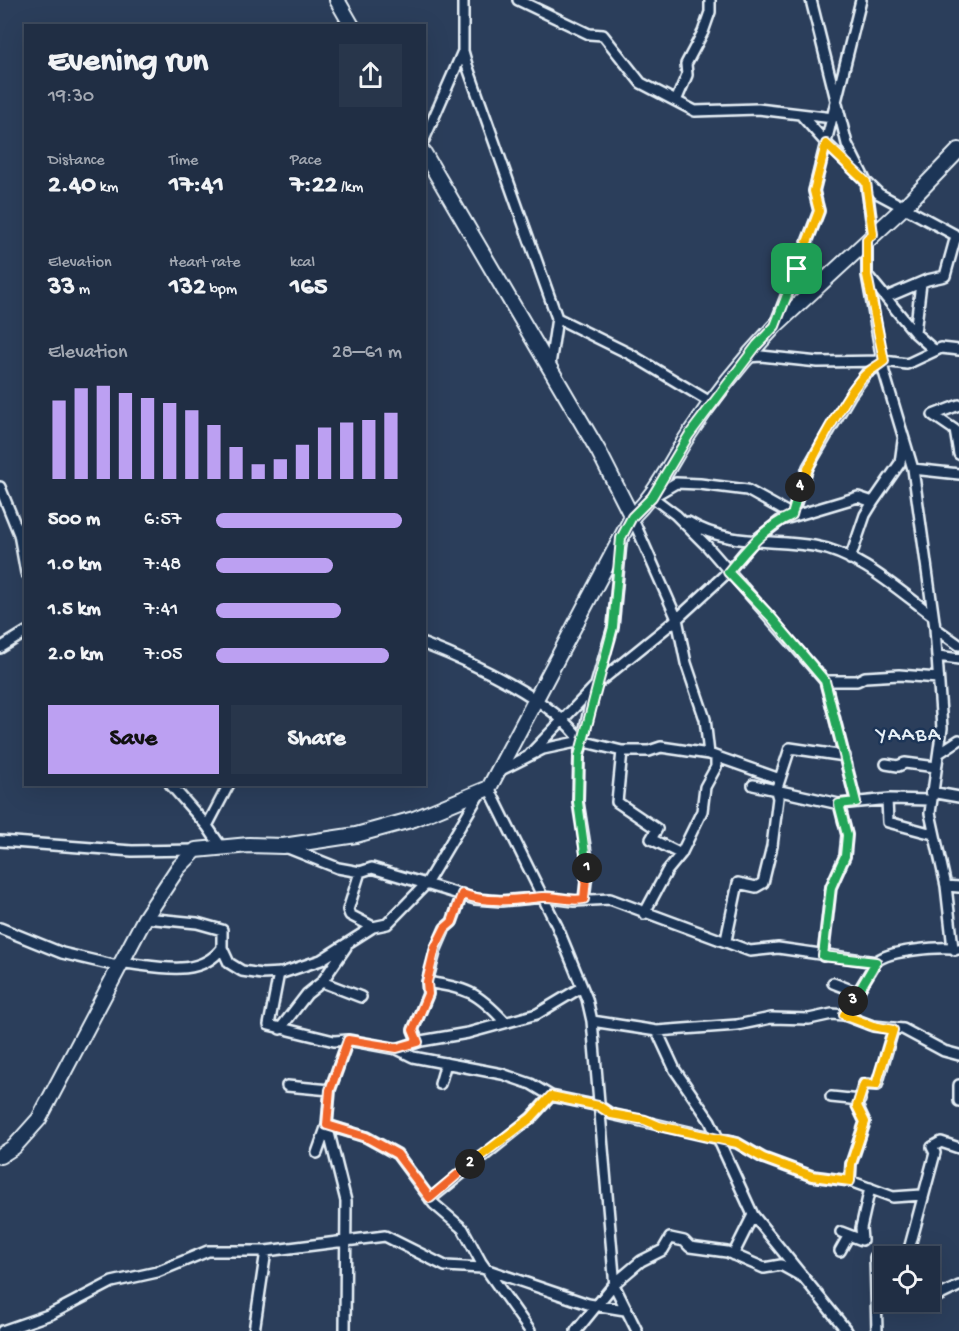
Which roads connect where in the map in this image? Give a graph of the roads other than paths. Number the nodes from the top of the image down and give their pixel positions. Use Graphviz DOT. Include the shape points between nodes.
graph roads {
  1 [pos="337,0"];
  2 [pos="463,0"];
  3 [pos="518,0"];
  4 [pos="710,0"];
  5 [pos="811,0"];
  6 [pos="861,0"];
  7 [pos="351,24"];
  8 [pos="463,51"];
  9 [pos="676,101"];
  10 [pos="835,102"];
  11 [pos="802,116"];
  12 [pos="833,118"];
  13 [pos="426,135"];
  14 [pos="826,144"];
  15 [pos="959,150"];
  16 [pos="426,156"];
  17 [pos="866,182"];
  18 [pos="903,208"];
  19 [pos="957,236"];
  20 [pos="870,237"];
  21 [pos="867,275"];
  22 [pos="921,283"];
  23 [pos="887,297"];
  24 [pos="557,318"];
  25 [pos="775,326"];
  26 [pos="915,333"];
  27 [pos="934,350"];
  28 [pos="959,350"];
  29 [pos="747,357"];
  30 [pos="884,361"];
  31 [pos="550,365"];
  32 [pos="712,403"];
  33 [pos="959,405"];
  34 [pos="903,438"];
  35 [pos="959,453"];
  36 [pos="913,469"];
  37 [pos="959,474"];
  38 [pos="0,487"];
  39 [pos="652,497"];
  40 [pos="873,502"];
  41 [pos="676,515"];
  42 [pos="792,515"];
  43 [pos="632,517"];
  44 [pos="621,538"];
  45 [pos="753,542"];
  46 [pos="850,559"];
  47 [pos="24,562"];
  48 [pos="728,572"];
  49 [pos="932,615"];
  50 [pos="677,619"];
  51 [pos="935,628"];
  52 [pos="24,633"];
  53 [pos="959,645"];
  54 [pos="426,646"];
  55 [pos="0,648"];
  56 [pos="938,656"];
  57 [pos="959,659"];
  58 [pos="938,678"];
  59 [pos="825,681"];
  60 [pos="598,683"];
  61 [pos="538,700"];
  62 [pos="563,719"];
  63 [pos="959,740"];
  64 [pos="581,741"];
  65 [pos="622,750"];
  66 [pos="939,753"];
  67 [pos="529,755"];
  68 [pos="713,756"];
  69 [pos="845,756"];
  70 [pos="886,764"];
  71 [pos="936,767"];
  72 [pos="499,771"];
  73 [pos="780,779"];
  74 [pos="753,785"];
  75 [pos="172,786"];
  76 [pos="229,786"];
  77 [pos="485,790"];
  78 [pos="776,791"];
  79 [pos="931,796"];
  80 [pos="959,797"];
  81 [pos="887,800"];
  82 [pos="856,802"];
  83 [pos="839,804"];
  84 [pos="207,825"];
  85 [pos="933,834"];
  86 [pos="0,841"];
  87 [pos="283,846"];
  88 [pos="222,848"];
  89 [pos="196,850"];
  90 [pos="681,854"];
  91 [pos="360,872"];
  92 [pos="426,884"];
  93 [pos="946,886"];
  94 [pos="959,887"];
  95 [pos="462,894"];
  96 [pos="544,897"];
  97 [pos="584,899"];
  98 [pos="644,914"];
  99 [pos="146,918"];
  100 [pos="373,927"];
  101 [pos="0,928"];
  102 [pos="351,939"];
  103 [pos="726,940"];
  104 [pos="222,948"];
  105 [pos="957,951"];
  106 [pos="823,956"];
  107 [pos="876,962"];
  108 [pos="122,965"];
  109 [pos="279,973"];
  110 [pos="322,982"];
  111 [pos="427,982"];
  112 [pos="833,983"];
  113 [pos="582,987"];
  114 [pos="859,993"];
  115 [pos="361,998"];
  116 [pos="844,1015"];
  117 [pos="592,1021"];
  118 [pos="505,1022"];
  119 [pos="280,1029"];
  120 [pos="893,1030"];
  121 [pos="657,1031"];
  122 [pos="348,1040"];
  123 [pos="418,1042"];
  124 [pos="397,1048"];
  125 [pos="959,1055"];
  126 [pos="446,1063"];
  127 [pos="440,1084"];
  128 [pos="959,1085"];
  129 [pos="287,1086"];
  130 [pos="330,1090"];
  131 [pos="551,1096"];
  132 [pos="831,1097"];
  133 [pos="860,1100"];
  134 [pos="959,1101"];
  135 [pos="599,1106"];
  136 [pos="327,1125"];
  137 [pos="719,1140"];
  138 [pos="959,1148"];
  139 [pos="317,1153"];
  140 [pos="0,1156"];
  141 [pos="850,1181"];
  142 [pos="870,1188"];
  143 [pos="922,1195"];
  144 [pos="430,1198"];
  145 [pos="753,1215"];
  146 [pos="345,1239"];
  147 [pos="910,1246"];
  148 [pos="266,1251"];
  149 [pos="840,1251"];
  150 [pos="733,1255"];
  151 [pos="486,1269"];
  152 [pos="804,1278"];
  153 [pos="615,1283"];
  154 [pos="959,1286"];
  155 [pos="940,1295"];
  156 [pos="596,1305"];
  157 [pos="625,1310"];
  158 [pos="878,1312"];
  159 [pos="2,1331"];
  160 [pos="254,1331"];
  161 [pos="345,1331"];
  162 [pos="530,1331"];
  163 [pos="576,1331"];
  164 [pos="637,1331"];
  165 [pos="847,1331"];
  166 [pos="877,1331"];
  1 -- 7 [label="street"];
  2 -- 8 [label="street"];
  3 -- 9 [label="street" via="589,34 603,35 641,83"];
  4 -- 9 [label="street" via="710,12 686,64 687,75"];
  5 -- 10 [label="street"];
  6 -- 10 [label="street"];
  8 -- 13 [label="street"];
  8 -- 24 [label="street"];
  9 -- 11 [label="street" via="695,111 758,110"];
  10 -- 12 [label="street"];
  10 -- 17 [label="street" via="847,144"];
  11 -- 12 [label="street"];
  11 -- 14 [label="street"];
  12 -- 14 [label="street"];
  14 -- 17 [label="street"];
  14 -- 25 [label="street" via="814,191 819,211"];
  15 -- 18 [label="street"];
  16 -- 31 [label="street"];
  17 -- 18 [label="street"];
  17 -- 20 [label="street"];
  18 -- 19 [label="street"];
  18 -- 20 [label="street"];
  19 -- 22 [label="street" via="945,276"];
  20 -- 21 [label="street"];
  20 -- 25 [label="street"];
  21 -- 23 [label="street"];
  21 -- 30 [label="street"];
  22 -- 23 [label="street"];
  22 -- 26 [label="street"];
  23 -- 26 [label="street"];
  24 -- 31 [label="street"];
  24 -- 32 [label="street" via="630,354"];
  25 -- 29 [label="street"];
  26 -- 27 [label="street"];
  27 -- 28 [label="street"];
  27 -- 30 [label="street" via="907,364"];
  29 -- 30 [label="street"];
  29 -- 32 [label="street"];
  30 -- 34 [label="street"];
  30 -- 42 [label="street" via="866,374 851,394 808,467"];
  31 -- 43 [label="street"];
  32 -- 39 [label="street"];
  33 -- 35 [label="street" via="933,415 955,430"];
  34 -- 36 [label="street"];
  34 -- 40 [label="street" via="900,463"];
  36 -- 37 [label="street"];
  36 -- 49 [label="street"];
  38 -- 47 [label="street" via="19,534"];
  39 -- 41 [label="street"];
  39 -- 42 [label="street" via="676,483 712,485 747,490"];
  39 -- 43 [label="street"];
  40 -- 42 [label="street" via="858,497"];
  40 -- 46 [label="street"];
  41 -- 45 [label="street" via="711,533"];
  41 -- 48 [label="street"];
  42 -- 45 [label="street"];
  43 -- 44 [label="street"];
  43 -- 50 [label="street"];
  44 -- 60 [label="street" via="613,627"];
  44 -- 61 [label="street"];
  45 -- 46 [label="street" via="815,546"];
  45 -- 48 [label="street"];
  46 -- 49 [label="street"];
  48 -- 50 [label="street"];
  48 -- 59 [label="street"];
  49 -- 51 [label="street"];
  50 -- 60 [label="street"];
  50 -- 68 [label="street"];
  51 -- 53 [label="street"];
  51 -- 56 [label="street"];
  52 -- 55 [label="street"];
  54 -- 61 [label="street"];
  56 -- 57 [label="street"];
  56 -- 58 [label="street"];
  58 -- 59 [label="street" via="900,675"];
  58 -- 66 [label="street" via="942,728"];
  59 -- 69 [label="street"];
  60 -- 62 [label="street"];
  60 -- 64 [label="street"];
  61 -- 62 [label="street"];
  61 -- 72 [label="street"];
  62 -- 64 [label="street"];
  62 -- 67 [label="street"];
  63 -- 66 [label="street"];
  64 -- 65 [label="street"];
  64 -- 67 [label="street"];
  64 -- 97 [label="street" via="578,780 588,865"];
  65 -- 68 [label="street" via="649,751 661,747"];
  65 -- 90 [label="street" via="617,801 657,829 651,839"];
  66 -- 71 [label="street"];
  67 -- 72 [label="street"];
  68 -- 73 [label="street"];
  68 -- 90 [label="street" via="716,767 705,787 702,812"];
  69 -- 73 [label="street" via="790,748"];
  69 -- 82 [label="street"];
  70 -- 71 [label="street"];
  71 -- 79 [label="street"];
  72 -- 77 [label="street"];
  73 -- 78 [label="street"];
  74 -- 78 [label="street"];
  75 -- 84 [label="street"];
  76 -- 84 [label="street"];
  77 -- 87 [label="street" via="414,819 356,835"];
  77 -- 92 [label="street"];
  77 -- 96 [label="street"];
  78 -- 83 [label="street"];
  78 -- 103 [label="street" via="772,846 763,883 756,887 738,883"];
  79 -- 80 [label="street"];
  79 -- 81 [label="street"];
  79 -- 85 [label="street"];
  81 -- 82 [label="street"];
  81 -- 85 [label="street" via="888,822"];
  82 -- 83 [label="street"];
  83 -- 106 [label="street" via="847,835 845,856 831,887"];
  84 -- 88 [label="street"];
  85 -- 93 [label="street"];
  86 -- 89 [label="street" via="53,847"];
  87 -- 88 [label="street"];
  87 -- 91 [label="street" via="327,865"];
  88 -- 89 [label="street"];
  89 -- 99 [label="street" via="178,868"];
  90 -- 98 [label="street"];
  91 -- 92 [label="street" via="372,868"];
  91 -- 100 [label="street" via="348,910 355,919"];
  92 -- 95 [label="street"];
  92 -- 100 [label="street" via="387,924"];
  93 -- 94 [label="street"];
  93 -- 105 [label="street"];
  95 -- 96 [label="street" via="501,901"];
  95 -- 111 [label="street" via="452,922 435,948"];
  96 -- 97 [label="street"];
  96 -- 113 [label="street"];
  97 -- 98 [label="street" via="610,899"];
  98 -- 103 [label="street"];
  99 -- 104 [label="street" via="197,923 222,930"];
  99 -- 108 [label="street"];
  100 -- 102 [label="street"];
  101 -- 108 [label="street" via="62,953"];
  102 -- 109 [label="street" via="321,960"];
  102 -- 110 [label="street"];
  103 -- 106 [label="street" via="750,951 778,948"];
  104 -- 108 [label="street" via="217,955 189,970"];
  104 -- 109 [label="street" via="229,963 242,971"];
  105 -- 107 [label="street" via="903,952 881,956"];
  106 -- 107 [label="street"];
  107 -- 114 [label="street"];
  108 -- 140 [label="street" via="39,1119 14,1147"];
  109 -- 119 [label="street" via="269,1025"];
  110 -- 115 [label="street"];
  110 -- 119 [label="street" via="307,994"];
  111 -- 118 [label="street" via="467,989"];
  111 -- 123 [label="street" via="428,994 413,1030"];
  112 -- 114 [label="street"];
  113 -- 117 [label="street"];
  113 -- 118 [label="street" via="537,1014"];
  114 -- 116 [label="street"];
  116 -- 120 [label="street"];
  116 -- 121 [label="street" via="771,1018 737,1025"];
  117 -- 121 [label="street"];
  117 -- 135 [label="street"];
  118 -- 123 [label="street"];
  119 -- 122 [label="street" via="334,1041"];
  120 -- 125 [label="street" via="903,1029"];
  120 -- 133 [label="street" via="876,1085 864,1084"];
  121 -- 137 [label="street" via="675,1070"];
  122 -- 124 [label="street"];
  122 -- 130 [label="street"];
  123 -- 124 [label="street"];
  124 -- 126 [label="street" via="413,1057"];
  126 -- 127 [label="street"];
  126 -- 131 [label="street" via="512,1077"];
  128 -- 134 [label="street"];
  129 -- 130 [label="street"];
  130 -- 136 [label="street"];
  131 -- 135 [label="street"];
  131 -- 144 [label="street" via="531,1118"];
  132 -- 133 [label="street"];
  133 -- 141 [label="street" via="857,1106 865,1122 851,1164"];
  135 -- 137 [label="street" via="611,1114"];
  135 -- 153 [label="street"];
  136 -- 139 [label="street"];
  136 -- 144 [label="street" via="366,1137 397,1154"];
  136 -- 146 [label="street" via="345,1201"];
  137 -- 141 [label="street" via="737,1143 763,1158 812,1176"];
  137 -- 145 [label="street"];
  138 -- 143 [label="street" via="941,1142 932,1147 935,1153"];
  141 -- 142 [label="street"];
  142 -- 143 [label="street" via="893,1197"];
  142 -- 149 [label="street" via="862,1240 845,1234"];
  143 -- 147 [label="street"];
  144 -- 151 [label="street" via="463,1229"];
  145 -- 150 [label="street"];
  145 -- 152 [label="street"];
  146 -- 148 [label="street"];
  146 -- 151 [label="street" via="385,1236 445,1266"];
  146 -- 161 [label="street"];
  148 -- 159 [label="street" via="208,1251 157,1272 112,1282 51,1314"];
  148 -- 160 [label="street"];
  150 -- 152 [label="street" via="764,1268 781,1264"];
  150 -- 153 [label="street" via="690,1247 684,1241 670,1238 663,1250 641,1261"];
  151 -- 156 [label="street"];
  151 -- 162 [label="street"];
  152 -- 165 [label="street"];
  153 -- 156 [label="street"];
  153 -- 157 [label="street"];
  154 -- 155 [label="street"];
  156 -- 157 [label="street"];
  156 -- 163 [label="street"];
  157 -- 164 [label="street"];
  158 -- 166 [label="street"];
}
